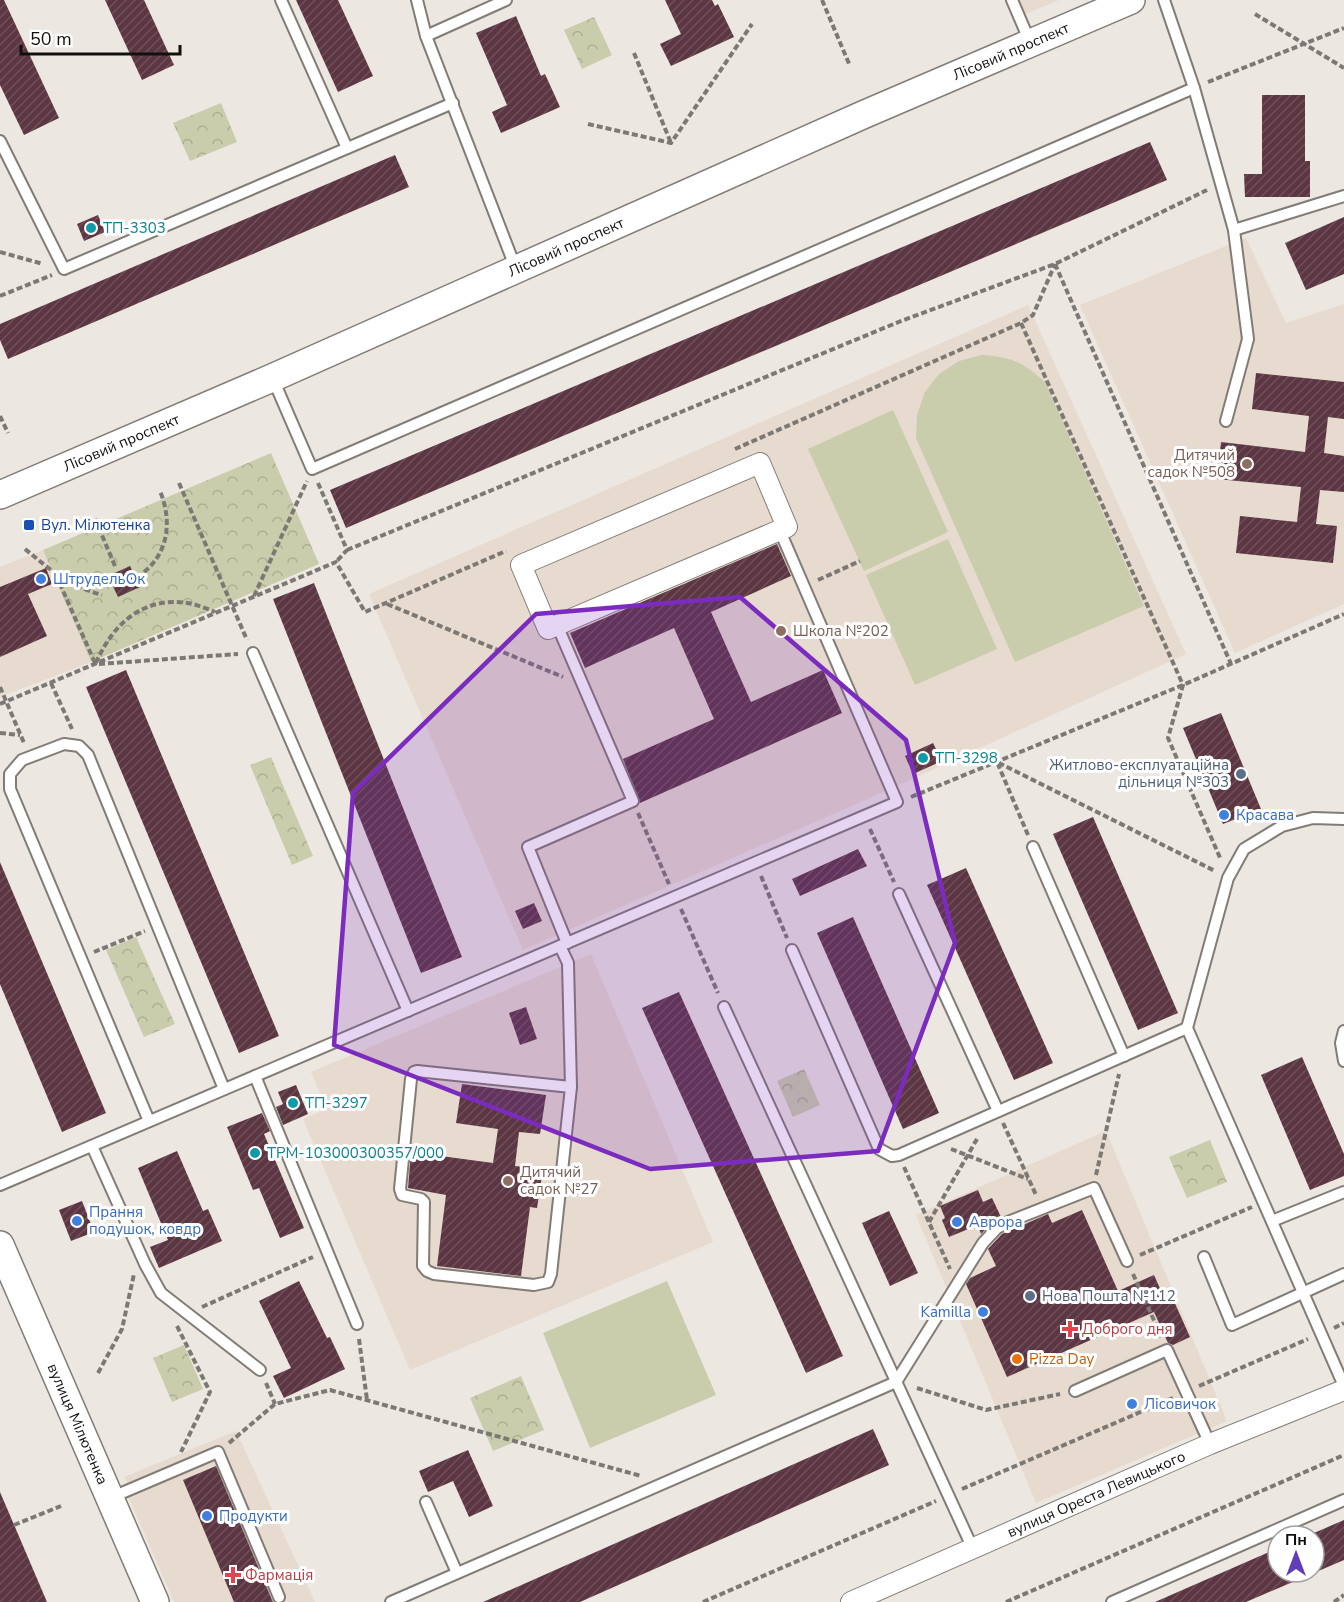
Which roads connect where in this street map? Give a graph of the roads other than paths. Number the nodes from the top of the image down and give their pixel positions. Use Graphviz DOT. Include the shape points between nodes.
graph roads {
  1 [pos="281,0"];
  2 [pos="417,0"];
  3 [pos="506,0"];
  4 [pos="1012,0"];
  5 [pos="1131,0"];
  6 [pos="1164,0"];
  7 [pos="426,36"];
  8 [pos="1030,42"];
  9 [pos="1194,88"];
  10 [pos="453,103"];
  11 [pos="0,141"];
  12 [pos="347,148"];
  13 [pos="1344,196"];
  14 [pos="1234,230"];
  15 [pos="516,269"];
  16 [pos="272,378"];
  17 [pos="1226,421"];
  18 [pos="0,495"];
  19 [pos="780,531"];
  20 [pos="558,625"];
  21 [pos="253,653"];
  22 [pos="1344,819"];
  23 [pos="1033,847"];
  24 [pos="899,894"];
  25 [pos="563,944"];
  26 [pos="792,950"];
  27 [pos="724,1007"];
  28 [pos="408,1011"];
  29 [pos="1187,1028"];
  30 [pos="1344,1031"];
  31 [pos="1124,1056"];
  32 [pos="1344,1061"];
  33 [pos="255,1076"];
  34 [pos="571,1088"];
  35 [pos="224,1089"];
  36 [pos="998,1111"];
  37 [pos="149,1121"];
  38 [pos="92,1146"];
  39 [pos="0,1185"];
  40 [pos="1344,1192"];
  41 [pos="1272,1221"];
  42 [pos="0,1245"];
  43 [pos="1204,1257"];
  44 [pos="1127,1261"];
  45 [pos="1344,1274"];
  46 [pos="357,1324"];
  47 [pos="260,1370"];
  48 [pos="896,1382"];
  49 [pos="1344,1388"];
  50 [pos="1075,1391"];
  51 [pos="1210,1444"];
  52 [pos="110,1498"];
  53 [pos="1344,1500"];
  54 [pos="426,1502"];
  55 [pos="973,1549"];
  56 [pos="457,1573"];
  57 [pos="279,1597"];
  58 [pos="155,1602"];
  59 [pos="391,1602"];
  60 [pos="851,1602"];
  61 [pos="1112,1602"];
  1 -- 12 [label="lane"];
  2 -- 7 [label="lane"];
  3 -- 7 [label="lane"];
  4 -- 8 [label="lane"];
  5 -- 8 [label="street, Лісовий проспект"];
  6 -- 9 [label="lane"];
  7 -- 10 [label="lane"];
  8 -- 15 [label="street, Лісовий проспект"];
  9 -- 14 [label="lane"];
  9 -- 16 [label="lane" via="312,469"];
  10 -- 12 [label="lane"];
  10 -- 15 [label="lane"];
  11 -- 12 [label="lane" via="64,269"];
  13 -- 14 [label="lane"];
  14 -- 17 [label="lane" via="1248,339"];
  15 -- 16 [label="street, Лісовий проспект"];
  16 -- 18 [label="street, Лісовий проспект"];
  19 -- 20 [label="street"];
  19 -- 20 [label="street" via="788,527 760,463 520,565 548,629"];
  19 -- 25 [label="lane" via="897,802"];
  20 -- 25 [label="lane" via="633,801 528,847"];
  21 -- 28 [label="lane"];
  22 -- 29 [label="lane" via="1313,818 1282,826 1244,849 1228,878"];
  23 -- 31 [label="lane"];
  24 -- 36 [label="lane"];
  25 -- 28 [label="lane"];
  25 -- 34 [label="lane" via="568,963"];
  26 -- 36 [label="lane" via="879,1149 899,1155"];
  27 -- 48 [label="lane"];
  28 -- 33 [label="lane"];
  29 -- 31 [label="lane"];
  29 -- 41 [label="lane"];
  30 -- 32 [label="lane"];
  31 -- 36 [label="lane"];
  33 -- 35 [label="lane"];
  33 -- 46 [label="lane"];
  34 -- 34 [label="lane" via="414,1071 401,1193 418,1198 426,1207 422,1259 427,1271 534,1285 548,1282"];
  35 -- 37 [label="lane"];
  35 -- 37 [label="lane" via="88,756 79,746 64,744 22,760 10,774 10,789"];
  37 -- 38 [label="lane"];
  38 -- 39 [label="lane"];
  38 -- 47 [label="lane" via="161,1293"];
  40 -- 41 [label="lane"];
  41 -- 49 [label="lane"];
  42 -- 52 [label="street, вулиця Мілютенка"];
  43 -- 45 [label="lane" via="1232,1325"];
  44 -- 48 [label="lane" via="1094,1188 997,1228 956,1284"];
  48 -- 55 [label="lane"];
  48 -- 56 [label="lane"];
  49 -- 51 [label="street, вулиця Ореста Левицького"];
  50 -- 51 [label="lane" via="1167,1350"];
  51 -- 55 [label="street, вулиця Ореста Левицького"];
  52 -- 57 [label="lane" via="218,1452"];
  52 -- 58 [label="street, вулиця Мілютенка"];
  53 -- 61 [label="lane"];
  54 -- 56 [label="lane"];
  55 -- 60 [label="street, вулиця Ореста Левицького"];
  56 -- 59 [label="lane"];
}
